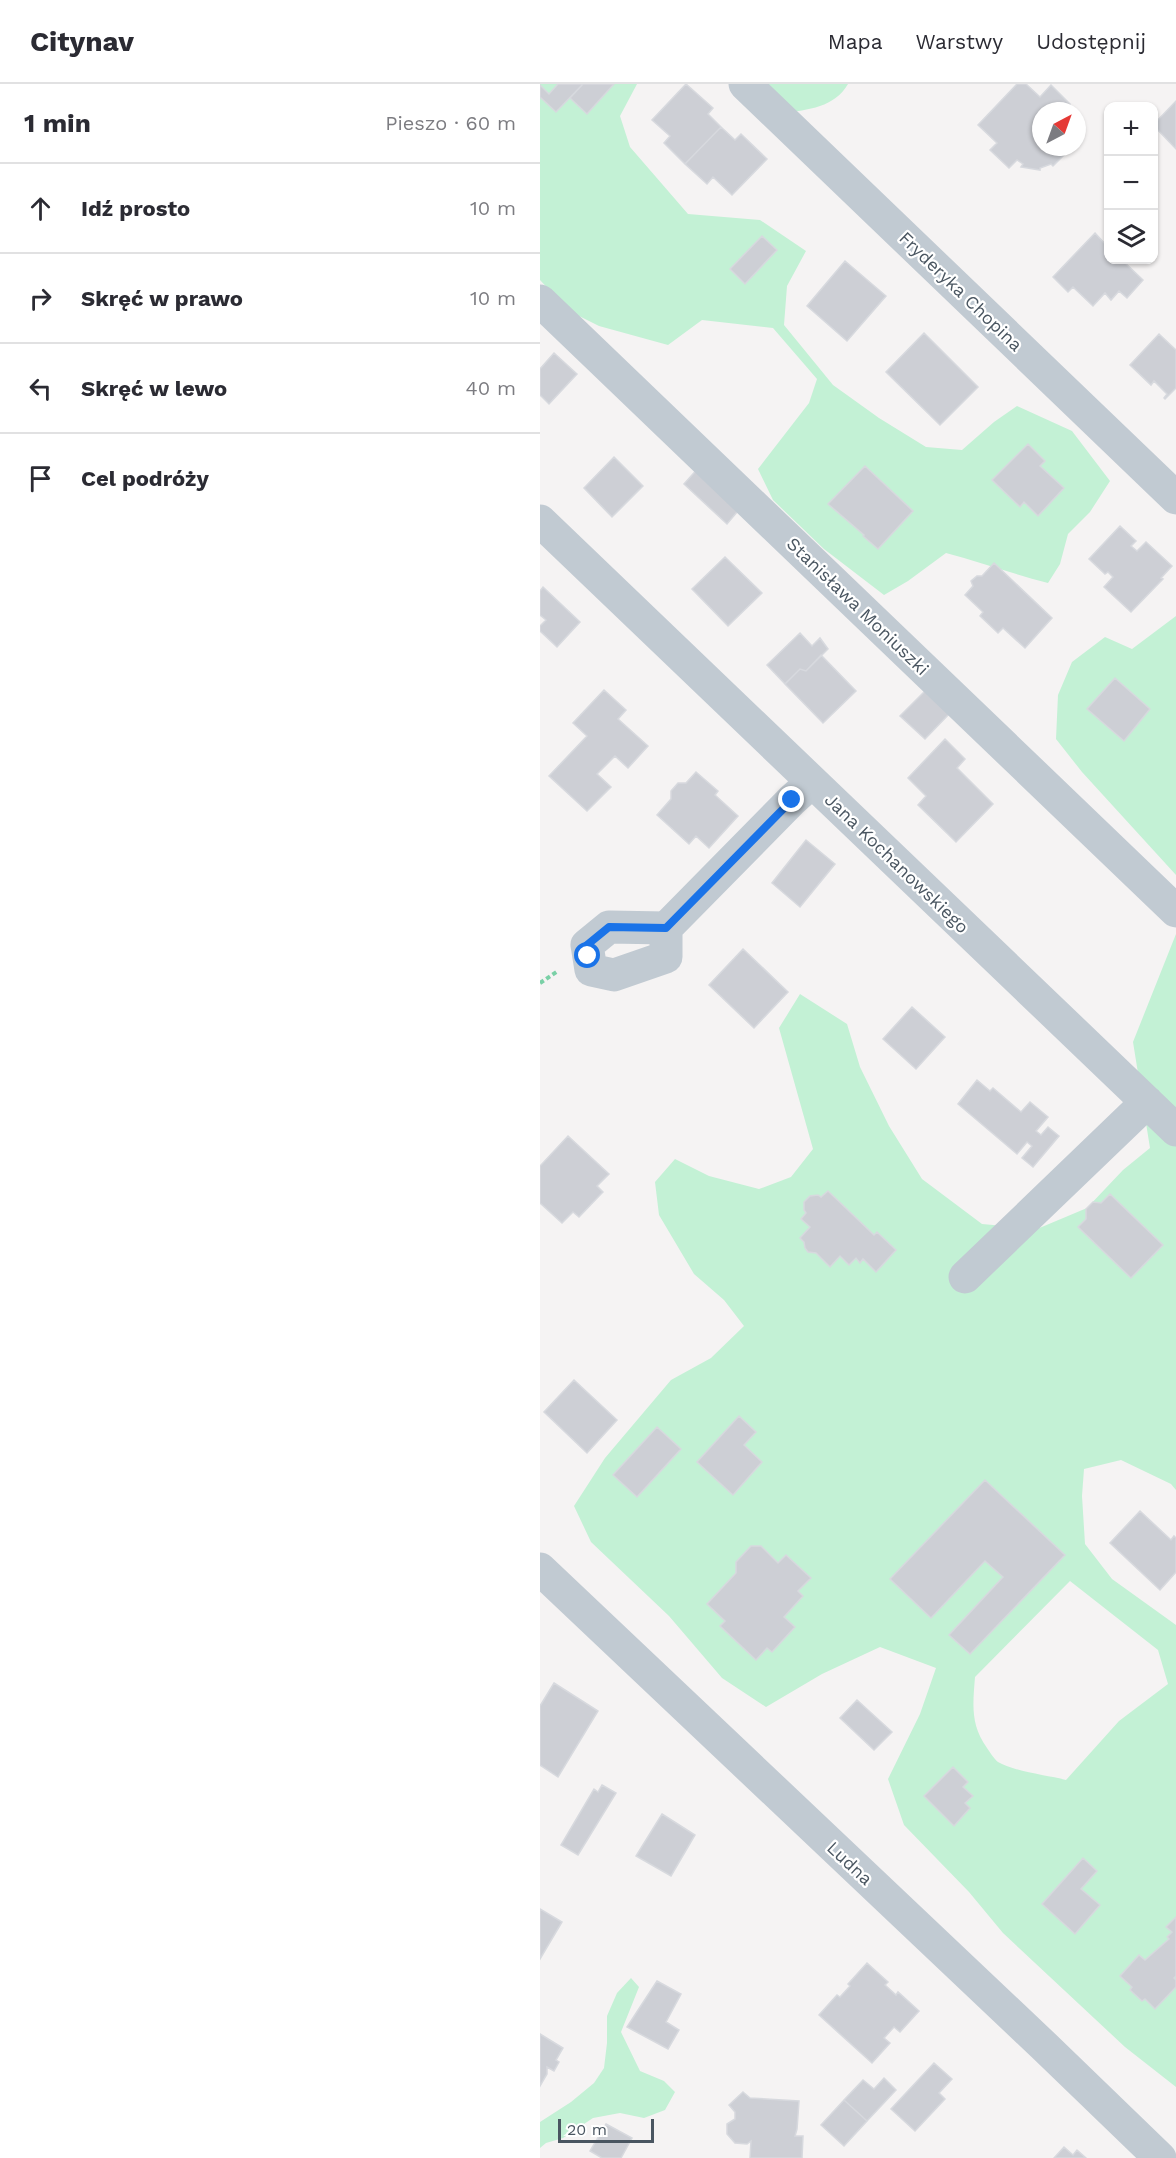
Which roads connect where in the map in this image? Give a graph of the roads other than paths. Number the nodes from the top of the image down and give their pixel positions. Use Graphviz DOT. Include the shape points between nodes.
graph roads {
  1 [pos="745,84"];
  2 [pos="540,301"];
  3 [pos="1176,498"];
  4 [pos="540,521"];
  5 [pos="813,782"];
  6 [pos="1176,911"];
  7 [pos="666,928"];
  8 [pos="1147,1102"];
  9 [pos="1176,1130"];
  10 [pos="964,1278"];
  11 [pos="540,1569"];
  12 [pos="1160,2158"];
  1 -- 3 [label="street, Fryderyka Chopina"];
  2 -- 6 [label="street, Stanisława Moniuszki"];
  4 -- 5 [label="street, Jana Kochanowskiego"];
  5 -- 7 [label="street"];
  5 -- 8 [label="street, Jana Kochanowskiego"];
  8 -- 9 [label="street, Jana Kochanowskiego"];
  8 -- 10 [label="street"];
  11 -- 12 [label="street, Ludna"];
}
